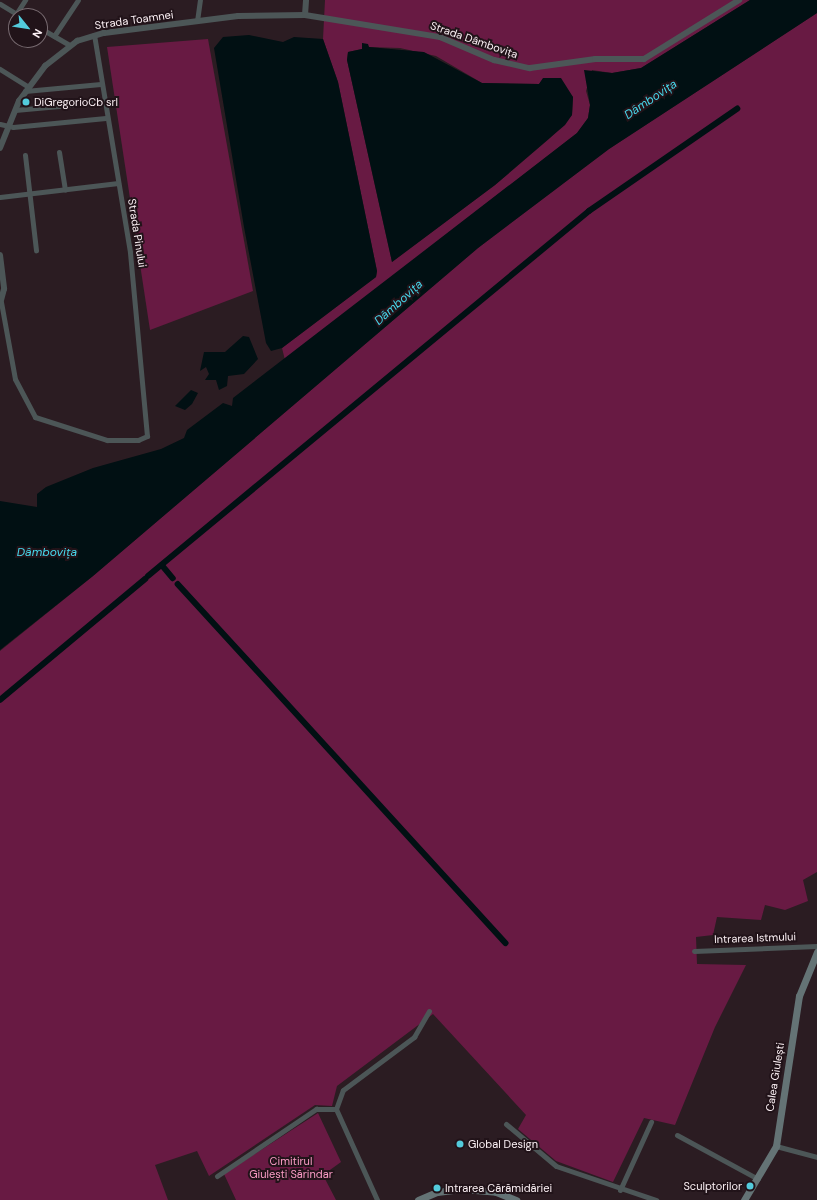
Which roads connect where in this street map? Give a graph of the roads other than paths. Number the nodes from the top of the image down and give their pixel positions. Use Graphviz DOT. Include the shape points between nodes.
graph roads {
  1 [pos="78,0"];
  2 [pos="200,0"];
  3 [pos="306,0"];
  4 [pos="739,0"];
  5 [pos="305,15"];
  6 [pos="197,21"];
  7 [pos="48,33"];
  8 [pos="94,35"];
  9 [pos="54,36"];
  10 [pos="70,45"];
  11 [pos="0,70"];
  12 [pos="101,84"];
  13 [pos="27,89"];
  14 [pos="103,102"];
  15 [pos="15,110"];
  16 [pos="106,118"];
  17 [pos="0,124"];
  18 [pos="8,126"];
  19 [pos="0,148"];
  20 [pos="59,152"];
  21 [pos="25,155"];
  22 [pos="118,183"];
  23 [pos="65,190"];
  24 [pos="29,193"];
  25 [pos="0,197"];
  26 [pos="36,250"];
  27 [pos="0,255"];
  28 [pos="1,303"];
  29 [pos="817,946"];
  30 [pos="694,951"];
  31 [pos="817,952"];
  32 [pos="429,1011"];
  33 [pos="336,1108"];
  34 [pos="651,1122"];
  35 [pos="506,1124"];
  36 [pos="677,1135"];
  37 [pos="776,1146"];
  38 [pos="817,1157"];
  39 [pos="217,1176"];
  40 [pos="759,1179"];
  41 [pos="620,1190"];
  42 [pos="377,1200"];
  43 [pos="418,1200"];
  44 [pos="516,1200"];
  45 [pos="656,1200"];
  46 [pos="744,1200"];
  1 -- 9 [label="street"];
  2 -- 6 [label="street"];
  3 -- 5 [label="street"];
  4 -- 5 [label="street, Strada Dâmbovița" via="644,59 595,59 530,68 504,64 428,34"];
  5 -- 6 [label="street, Strada Toamnei" via="265,14"];
  6 -- 8 [label="street, Strada Toamnei"];
  7 -- 9 [label="street"];
  8 -- 10 [label="street, Strada Toamnei"];
  8 -- 12 [label="street, Strada Pinului"];
  9 -- 10 [label="street"];
  10 -- 13 [label="street, Strada Toamnei"];
  11 -- 13 [label="street"];
  12 -- 13 [label="street"];
  12 -- 14 [label="street, Strada Pinului"];
  13 -- 15 [label="street, Strada Toamnei"];
  14 -- 15 [label="street"];
  14 -- 16 [label="street, Strada Pinului"];
  15 -- 18 [label="street, Strada Toamnei"];
  16 -- 18 [label="street"];
  16 -- 22 [label="street, Strada Pinului"];
  17 -- 18 [label="street"];
  18 -- 19 [label="street, Strada Toamnei"];
  20 -- 23 [label="street"];
  21 -- 24 [label="street"];
  22 -- 23 [label="street"];
  22 -- 28 [label="street, Strada Pinului" via="132,268 148,436 138,440 107,440 35,417 15,379"];
  23 -- 24 [label="street"];
  24 -- 25 [label="street"];
  24 -- 26 [label="street"];
  27 -- 28 [label="street" via="4,289"];
  29 -- 30 [label="street, Intrarea Istmului"];
  31 -- 37 [label="main road, Calea Giulești" via="799,996"];
  32 -- 33 [label="street" via="414,1037 343,1090"];
  33 -- 39 [label="street" via="316,1109"];
  33 -- 42 [label="street"];
  34 -- 41 [label="street"];
  35 -- 41 [label="street" via="556,1166"];
  36 -- 40 [label="street"];
  37 -- 38 [label="street"];
  37 -- 40 [label="main road, Calea Giulești"];
  40 -- 46 [label="main road, Calea Giulești"];
  41 -- 45 [label="street"];
  43 -- 44 [label="main road" via="437,1192 463,1189 503,1194"];
}
